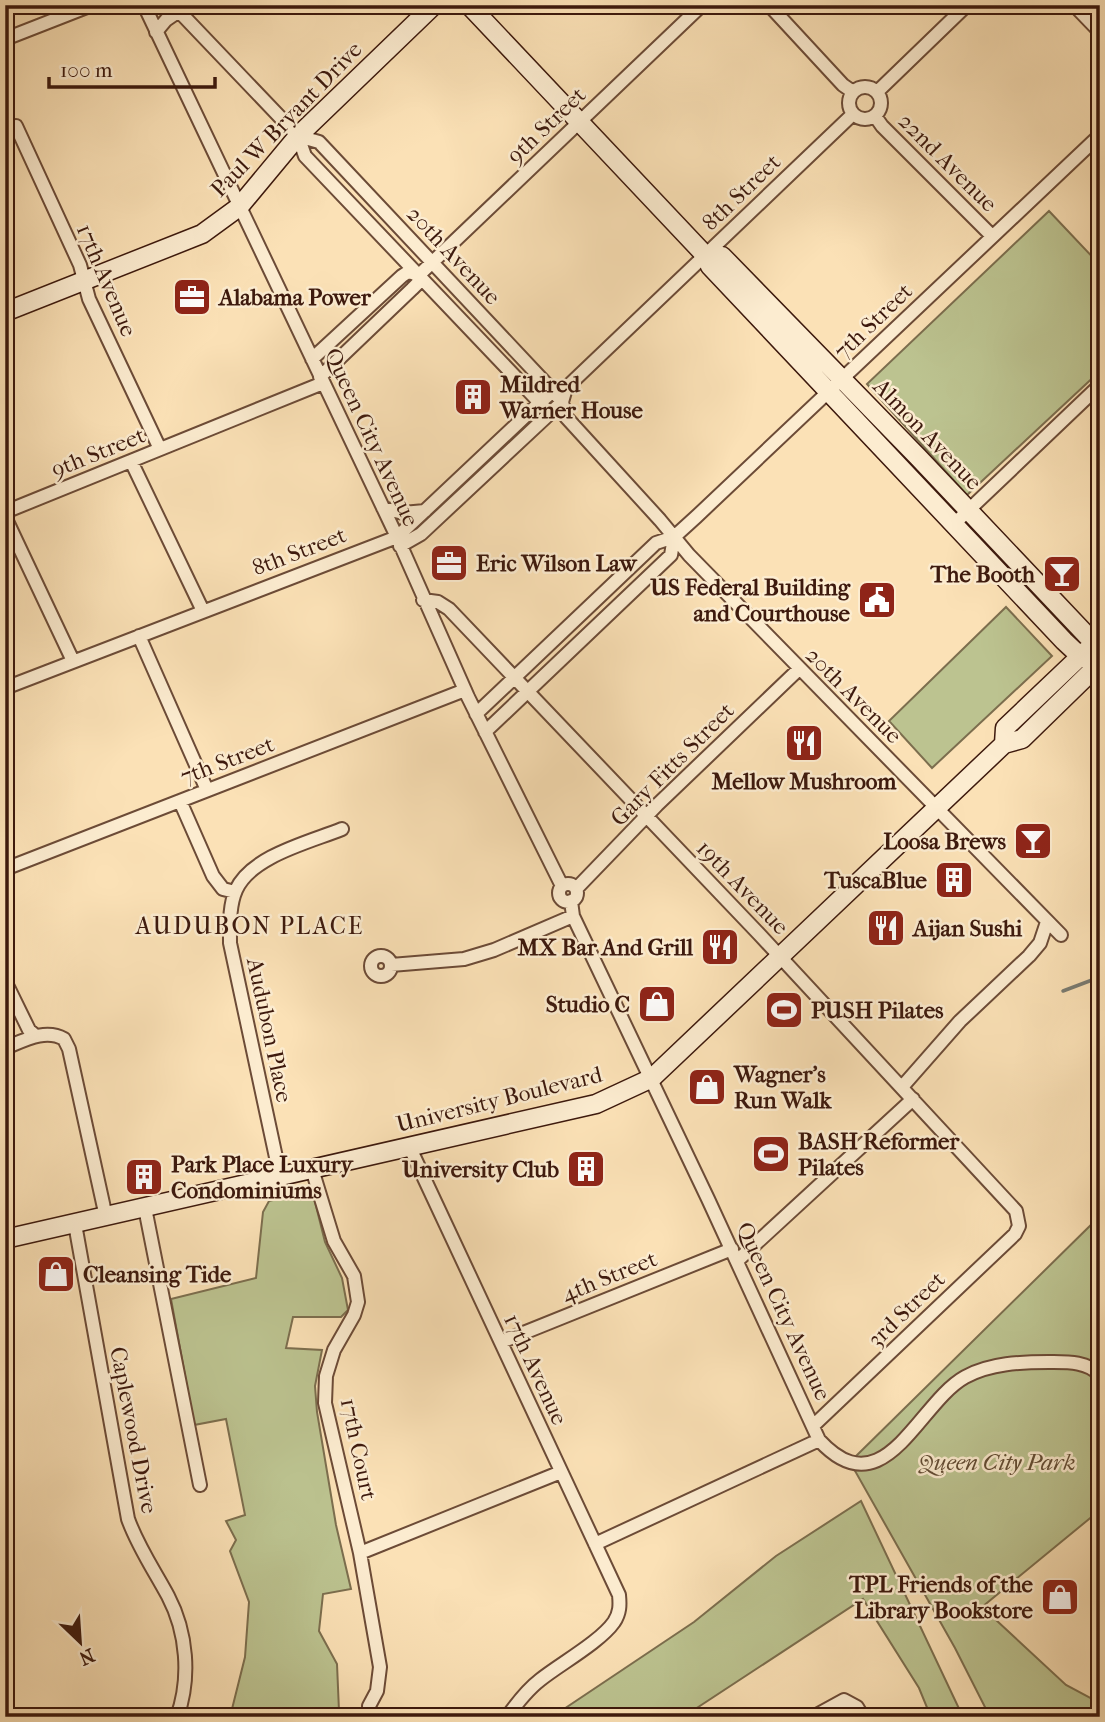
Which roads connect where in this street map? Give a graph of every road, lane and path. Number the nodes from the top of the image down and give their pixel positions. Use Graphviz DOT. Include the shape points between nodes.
graph roads {
  1 [pos="92,5"];
  2 [pos="144,5"];
  3 [pos="434,5"];
  4 [pos="469,5"];
  5 [pos="702,5"];
  6 [pos="769,5"];
  7 [pos="967,5"];
  8 [pos="1074,5"];
  9 [pos="176,8"];
  10 [pos="156,32"];
  11 [pos="1100,32"];
  12 [pos="5,39"];
  13 [pos="853,92"];
  14 [pos="877,92"];
  15 [pos="853,114"];
  16 [pos="876,116"];
  17 [pos="579,122"];
  18 [pos="16,126"];
  19 [pos="1100,135"];
  20 [pos="298,136"];
  21 [pos="239,207"];
  22 [pos="992,236"];
  23 [pos="705,255"];
  24 [pos="433,262"];
  25 [pos="419,275"];
  26 [pos="84,281"];
  27 [pos="5,312"];
  28 [pos="312,359"];
  29 [pos="321,380"];
  30 [pos="842,380"];
  31 [pos="1100,385"];
  32 [pos="828,393"];
  33 [pos="561,394"];
  34 [pos="546,408"];
  35 [pos="566,417"];
  36 [pos="160,449"];
  37 [pos="131,461"];
  38 [pos="383,508"];
  39 [pos="425,511"];
  40 [pos="968,511"];
  41 [pos="5,514"];
  42 [pos="953,525"];
  43 [pos="674,537"];
  44 [pos="398,542"];
  45 [pos="423,600"];
  46 [pos="203,611"];
  47 [pos="139,636"];
  48 [pos="1097,641"];
  49 [pos="1080,656"];
  50 [pos="73,661"];
  51 [pos="1099,664"];
  52 [pos="799,669"];
  53 [pos="514,678"];
  54 [pos="5,688"];
  55 [pos="465,690"];
  56 [pos="528,692"];
  57 [pos="477,714"];
  58 [pos="485,732"];
  59 [pos="1004,744"];
  60 [pos="207,790"];
  61 [pos="180,801"];
  62 [pos="937,809"];
  63 [pos="646,816"];
  64 [pos="342,830"];
  65 [pos="5,869"];
  66 [pos="234,892"];
  67 [pos="573,895"];
  68 [pos="573,916"];
  69 [pos="1047,922"];
  70 [pos="1061,935"];
  71 [pos="781,958"];
  72 [pos="391,965"];
  73 [pos="5,981"];
  74 [pos="36,1036"];
  75 [pos="5,1048"];
  76 [pos="652,1079"];
  77 [pos="902,1087"];
  78 [pos="913,1099"];
  79 [pos="410,1148"];
  80 [pos="312,1169"];
  81 [pos="280,1176"];
  82 [pos="145,1208"];
  83 [pos="107,1217"];
  84 [pos="1018,1220"];
  85 [pos="75,1224"];
  86 [pos="5,1239"];
  87 [pos="734,1255"];
  88 [pos="501,1342"];
  89 [pos="1100,1375"];
  90 [pos="814,1425"];
  91 [pos="1100,1432"];
  92 [pos="819,1440"];
  93 [pos="1100,1454"];
  94 [pos="561,1472"];
  95 [pos="200,1485"];
  96 [pos="594,1544"];
  97 [pos="360,1553"];
  98 [pos="369,1706"];
  99 [pos="177,1717"];
  100 [pos="507,1717"];
  101 [pos="813,1717"];
  102 [pos="863,1717"];
  1 -- 12 [label="street"];
  2 -- 10 [label="street, Queen City Avenue"];
  3 -- 20 [label="main road, Paul W Bryant Drive"];
  4 -- 17 [label="main road, Almon Avenue"];
  5 -- 17 [label="street, 9th Street"];
  6 -- 13 [label="street"];
  7 -- 14 [label="street"];
  8 -- 11 [label="street"];
  9 -- 10 [label="street"];
  9 -- 20 [label="street, 20th Avenue"];
  10 -- 21 [label="street, Queen City Avenue"];
  13 -- 14 [label="street" via="865,87"];
  13 -- 15 [label="street" via="849,106"];
  14 -- 16 [label="street" via="882,102"];
  15 -- 16 [label="street" via="865,119"];
  15 -- 23 [label="street, 8th Street"];
  16 -- 22 [label="street, 22nd Avenue"];
  17 -- 23 [label="main road, Almon Avenue"];
  17 -- 24 [label="street, 9th Street"];
  18 -- 26 [label="street, 17th Avenue"];
  19 -- 22 [label="street, 7th Street"];
  20 -- 21 [label="main road, Paul W Bryant Drive"];
  20 -- 24 [label="street, 20th Avenue" via="317,141"];
  20 -- 25 [label="street, 20th Avenue" via="305,156"];
  21 -- 26 [label="main road, Paul W Bryant Drive" via="202,234"];
  21 -- 28 [label="street, Queen City Avenue"];
  22 -- 30 [label="street, 7th Street"];
  23 -- 30 [label="main road, Almon Avenue" via="722,256"];
  23 -- 32 [label="main road, Almon Avenue" via="710,266"];
  23 -- 33 [label="street, 8th Street"];
  24 -- 25 [label="street, 9th Street"];
  24 -- 33 [label="street, 20th Avenue"];
  25 -- 28 [label="street, 9th Street" via="408,272 402,276"];
  25 -- 29 [label="street, 9th Street" via="418,283"];
  25 -- 34 [label="street, 20th Avenue"];
  26 -- 27 [label="main road, Paul W Bryant Drive"];
  26 -- 36 [label="street, 17th Avenue"];
  28 -- 29 [label="street, Queen City Avenue"];
  29 -- 36 [label="street, 9th Street"];
  29 -- 38 [label="street, Queen City Avenue"];
  30 -- 32 [label="street, 7th Street"];
  30 -- 40 [label="main road, Almon Avenue"];
  31 -- 40 [label="street"];
  32 -- 42 [label="main road, Almon Avenue"];
  32 -- 43 [label="street, 7th Street"];
  33 -- 34 [label="street, 8th Street"];
  33 -- 35 [label="street, 20th Avenue"];
  34 -- 35 [label="street"];
  34 -- 39 [label="street, 8th Street"];
  34 -- 44 [label="street, 8th Street" via="421,534"];
  35 -- 43 [label="street, 20th Avenue"];
  36 -- 37 [label="street, 9th Street"];
  37 -- 41 [label="street, 9th Street"];
  37 -- 46 [label="street"];
  38 -- 39 [label="street" via="403,513"];
  38 -- 44 [label="street, Queen City Avenue"];
  39 -- 44 [label="street, 8th Street"];
  40 -- 42 [label="street"];
  40 -- 48 [label="main road, Almon Avenue"];
  41 -- 50 [label="street"];
  42 -- 49 [label="main road, Almon Avenue"];
  43 -- 52 [label="street, 20th Avenue"];
  43 -- 53 [label="street, 7th Street" via="656,543"];
  43 -- 56 [label="street, 7th Street" via="671,555"];
  44 -- 45 [label="street, Queen City Avenue"];
  44 -- 46 [label="street, 8th Street"];
  45 -- 53 [label="street, 19th Avenue" via="449,609"];
  45 -- 55 [label="street, Queen City Avenue"];
  46 -- 47 [label="street, 8th Street"];
  47 -- 50 [label="street, 8th Street"];
  47 -- 60 [label="street"];
  48 -- 49 [label="main road, University Boulevard"];
  48 -- 51 [label="main road"];
  49 -- 51 [label="main road, Almon Avenue"];
  49 -- 59 [label="main road, University Boulevard" via="1005,728"];
  50 -- 54 [label="street, 8th Street"];
  51 -- 59 [label="main road, University Boulevard" via="1022,739"];
  52 -- 62 [label="street, 20th Avenue"];
  52 -- 63 [label="street, Gary Fitts Street"];
  53 -- 56 [label="street, 19th Avenue"];
  53 -- 57 [label="street, 7th Street"];
  55 -- 57 [label="street, Queen City Avenue"];
  55 -- 60 [label="street, 7th Street"];
  56 -- 58 [label="street, 7th Street"];
  56 -- 63 [label="street, 19th Avenue"];
  57 -- 58 [label="street, Queen City Avenue"];
  58 -- 67 [label="street, Queen City Avenue" via="562,886 570,884"];
  59 -- 62 [label="main road, University Boulevard"];
  60 -- 61 [label="street, 7th Street"];
  61 -- 65 [label="street, 7th Street"];
  61 -- 66 [label="street" via="213,876 223,889"];
  62 -- 69 [label="street, 20th Avenue"];
  62 -- 71 [label="main road, University Boulevard"];
  63 -- 67 [label="street, Gary Fitts Street"];
  63 -- 71 [label="street, 19th Avenue"];
  64 -- 66 [label="street" via="261,863"];
  66 -- 81 [label="street, Audubon Place" via="230,943"];
  67 -- 68 [label="street, Queen City Avenue"];
  68 -- 72 [label="street" via="464,959"];
  68 -- 76 [label="street, Queen City Avenue"];
  69 -- 70 [label="street, 20th Avenue"];
  69 -- 77 [label="street" via="1040,943 1029,956 960,1021"];
  71 -- 76 [label="main road, University Boulevard"];
  71 -- 77 [label="street, 19th Avenue"];
  73 -- 74 [label="street"];
  74 -- 75 [label="street"];
  74 -- 83 [label="street" via="51,1034 64,1039 68,1049"];
  76 -- 79 [label="main road, University Boulevard" via="596,1104"];
  76 -- 87 [label="street, Queen City Avenue"];
  77 -- 78 [label="street, 19th Avenue"];
  78 -- 84 [label="street, 19th Avenue" via="1011,1204"];
  78 -- 87 [label="street, 4th Street"];
  79 -- 80 [label="main road, University Boulevard"];
  79 -- 88 [label="street, 17th Avenue"];
  80 -- 81 [label="main road, University Boulevard"];
  80 -- 97 [label="street, 17th Court" via="334,1241 354,1276 358,1302 334,1350 326,1376 325,1403"];
  81 -- 82 [label="main road, University Boulevard"];
  82 -- 83 [label="main road, University Boulevard"];
  82 -- 95 [label="street"];
  83 -- 85 [label="main road, University Boulevard"];
  84 -- 90 [label="street, 3rd Street" via="1015,1234"];
  85 -- 86 [label="main road, University Boulevard"];
  85 -- 99 [label="street, Caplewood Drive" via="128,1519 174,1610 182,1637 186,1668"];
  87 -- 88 [label="street, 4th Street"];
  87 -- 90 [label="street, Queen City Avenue"];
  88 -- 94 [label="street, 17th Avenue"];
  89 -- 92 [label="street" via="1079,1363 1052,1362 1006,1364 973,1373 942,1395 901,1444 866,1463 835,1455"];
  90 -- 92 [label="street, Queen City Avenue"];
  91 -- 93 [label="street"];
  92 -- 96 [label="street"];
  94 -- 96 [label="street, 17th Avenue"];
  94 -- 97 [label="street"];
  96 -- 100 [label="street, 17th Avenue" via="619,1595 620,1609 614,1622 541,1679"];
  97 -- 98 [label="street, 17th Court" via="380,1667 377,1691"];
  101 -- 102 [label="street" via="844,1700"];
}
